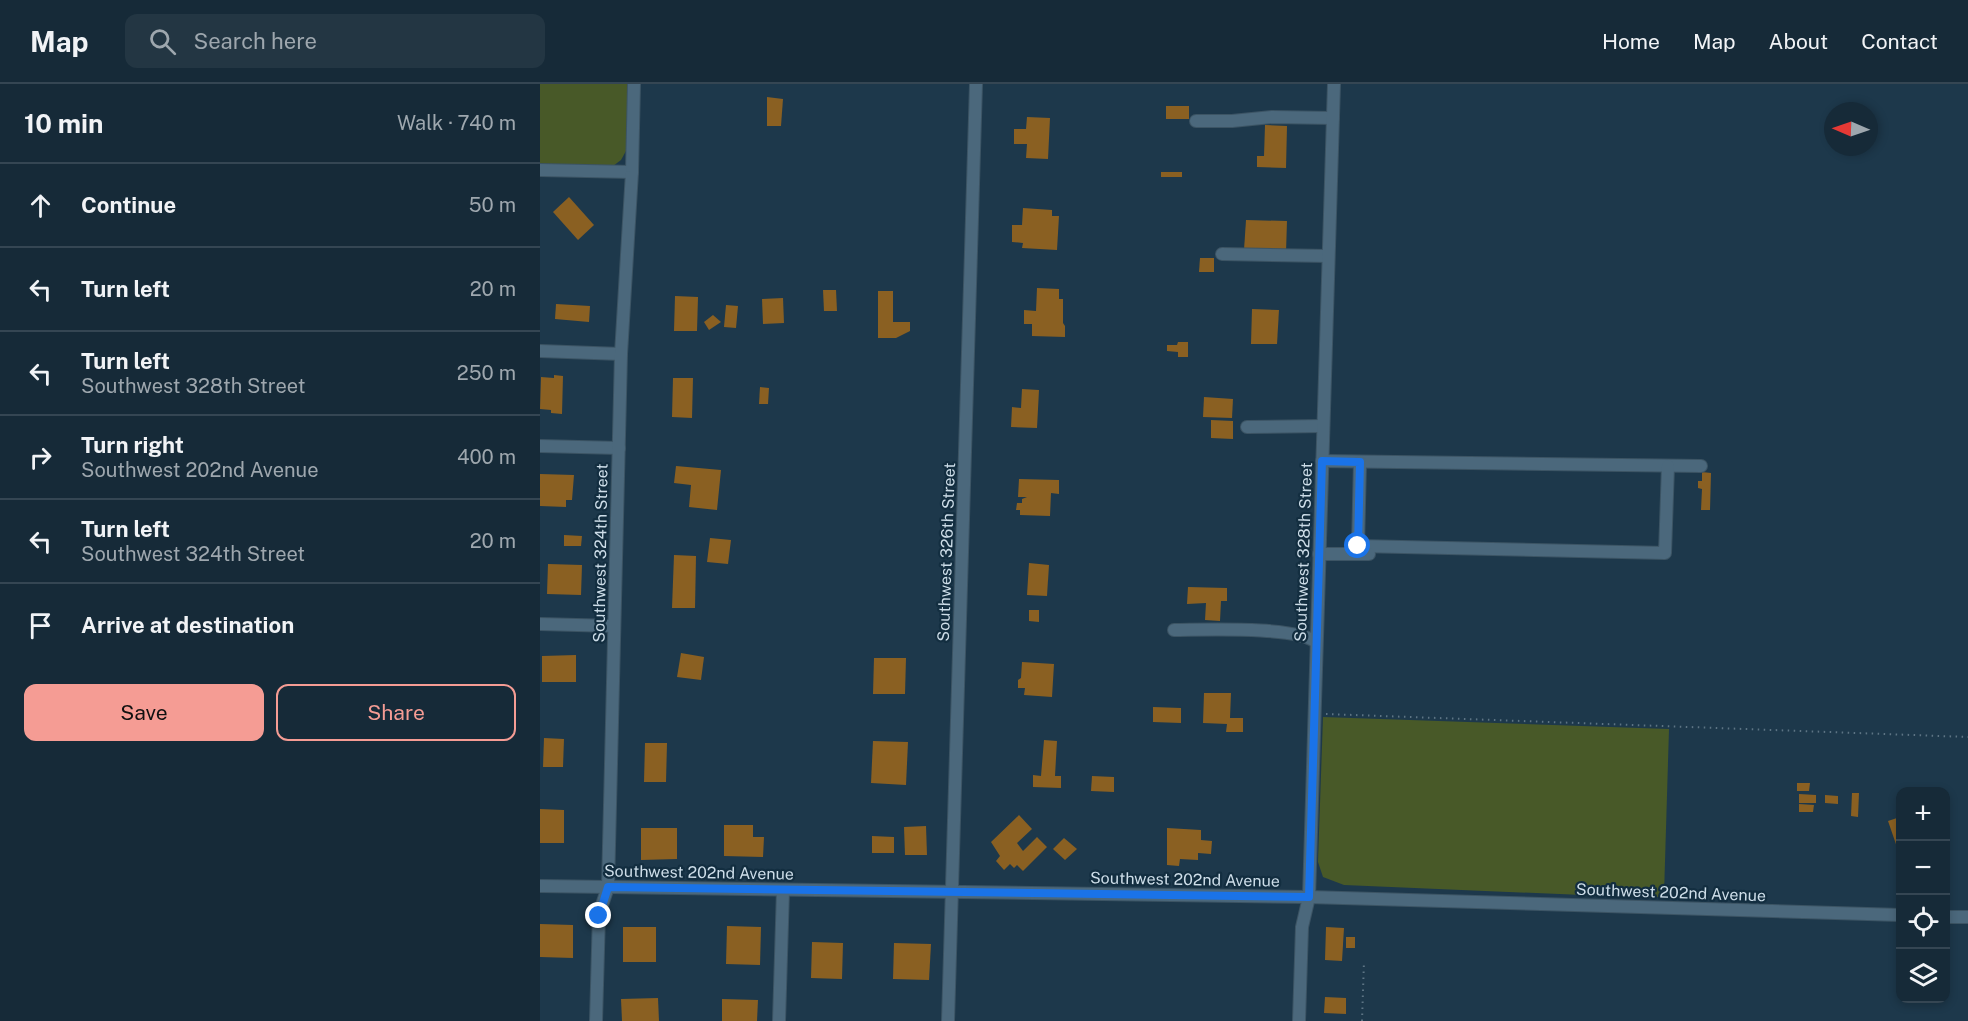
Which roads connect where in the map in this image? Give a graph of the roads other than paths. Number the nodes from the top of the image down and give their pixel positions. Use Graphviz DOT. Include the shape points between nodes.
graph roads {
  1 [pos="634,84"];
  2 [pos="976,84"];
  3 [pos="1334,84"];
  4 [pos="1333,118"];
  5 [pos="1196,121"];
  6 [pos="540,170"];
  7 [pos="632,172"];
  8 [pos="1222,254"];
  9 [pos="1328,256"];
  10 [pos="540,351"];
  11 [pos="621,354"];
  12 [pos="1323,426"];
  13 [pos="1247,427"];
  14 [pos="540,446"];
  15 [pos="619,447"];
  16 [pos="1322,461"];
  17 [pos="1360,462"];
  18 [pos="1668,466"];
  19 [pos="1701,466"];
  20 [pos="1319,554"];
  21 [pos="1552,557"];
  22 [pos="540,624"];
  23 [pos="614,626"];
  24 [pos="1173,630"];
  25 [pos="1316,642"];
  26 [pos="540,886"];
  27 [pos="608,887"];
  28 [pos="783,890"];
  29 [pos="953,893"];
  30 [pos="1309,897"];
  31 [pos="1896,915"];
  32 [pos="1950,916"];
  33 [pos="1968,917"];
  34 [pos="596,1021"];
  35 [pos="779,1021"];
  36 [pos="948,1021"];
  37 [pos="1299,1021"];
  1 -- 7 [label="street, Southwest 324th Street"];
  2 -- 29 [label="street, Southwest 326th Street"];
  3 -- 4 [label="street, Southwest 328th Street"];
  4 -- 5 [label="street"];
  4 -- 9 [label="street, Southwest 328th Street"];
  6 -- 7 [label="street"];
  7 -- 11 [label="street, Southwest 324th Street"];
  8 -- 9 [label="street" via="1276,262"];
  9 -- 12 [label="street, Southwest 328th Street"];
  10 -- 11 [label="street"];
  11 -- 15 [label="street, Southwest 324th Street"];
  12 -- 13 [label="street"];
  12 -- 16 [label="street, Southwest 328th Street"];
  14 -- 15 [label="street"];
  15 -- 23 [label="street, Southwest 324th Street"];
  16 -- 17 [label="street"];
  16 -- 20 [label="street, Southwest 328th Street"];
  17 -- 18 [label="street"];
  17 -- 18 [label="street" via="1358,546 1570,552 1665,553"];
  18 -- 19 [label="street"];
  20 -- 21 [label="street"];
  20 -- 25 [label="street, Southwest 328th Street"];
  22 -- 23 [label="street"];
  23 -- 27 [label="street, Southwest 324th Street"];
  24 -- 25 [label="street" via="1300,634"];
  25 -- 30 [label="street, Southwest 328th Street"];
  26 -- 27 [label="street, Southwest 202nd Avenue"];
  27 -- 28 [label="street, Southwest 202nd Avenue"];
  27 -- 34 [label="street, Southwest 324th Street" via="599,914"];
  28 -- 29 [label="street, Southwest 202nd Avenue"];
  28 -- 35 [label="street"];
  29 -- 30 [label="street, Southwest 202nd Avenue"];
  29 -- 36 [label="street, Southwest 326th Street"];
  30 -- 31 [label="street, Southwest 202nd Avenue"];
  30 -- 37 [label="street, Southwest 328th Street" via="1302,927"];
  32 -- 33 [label="street"];
}
